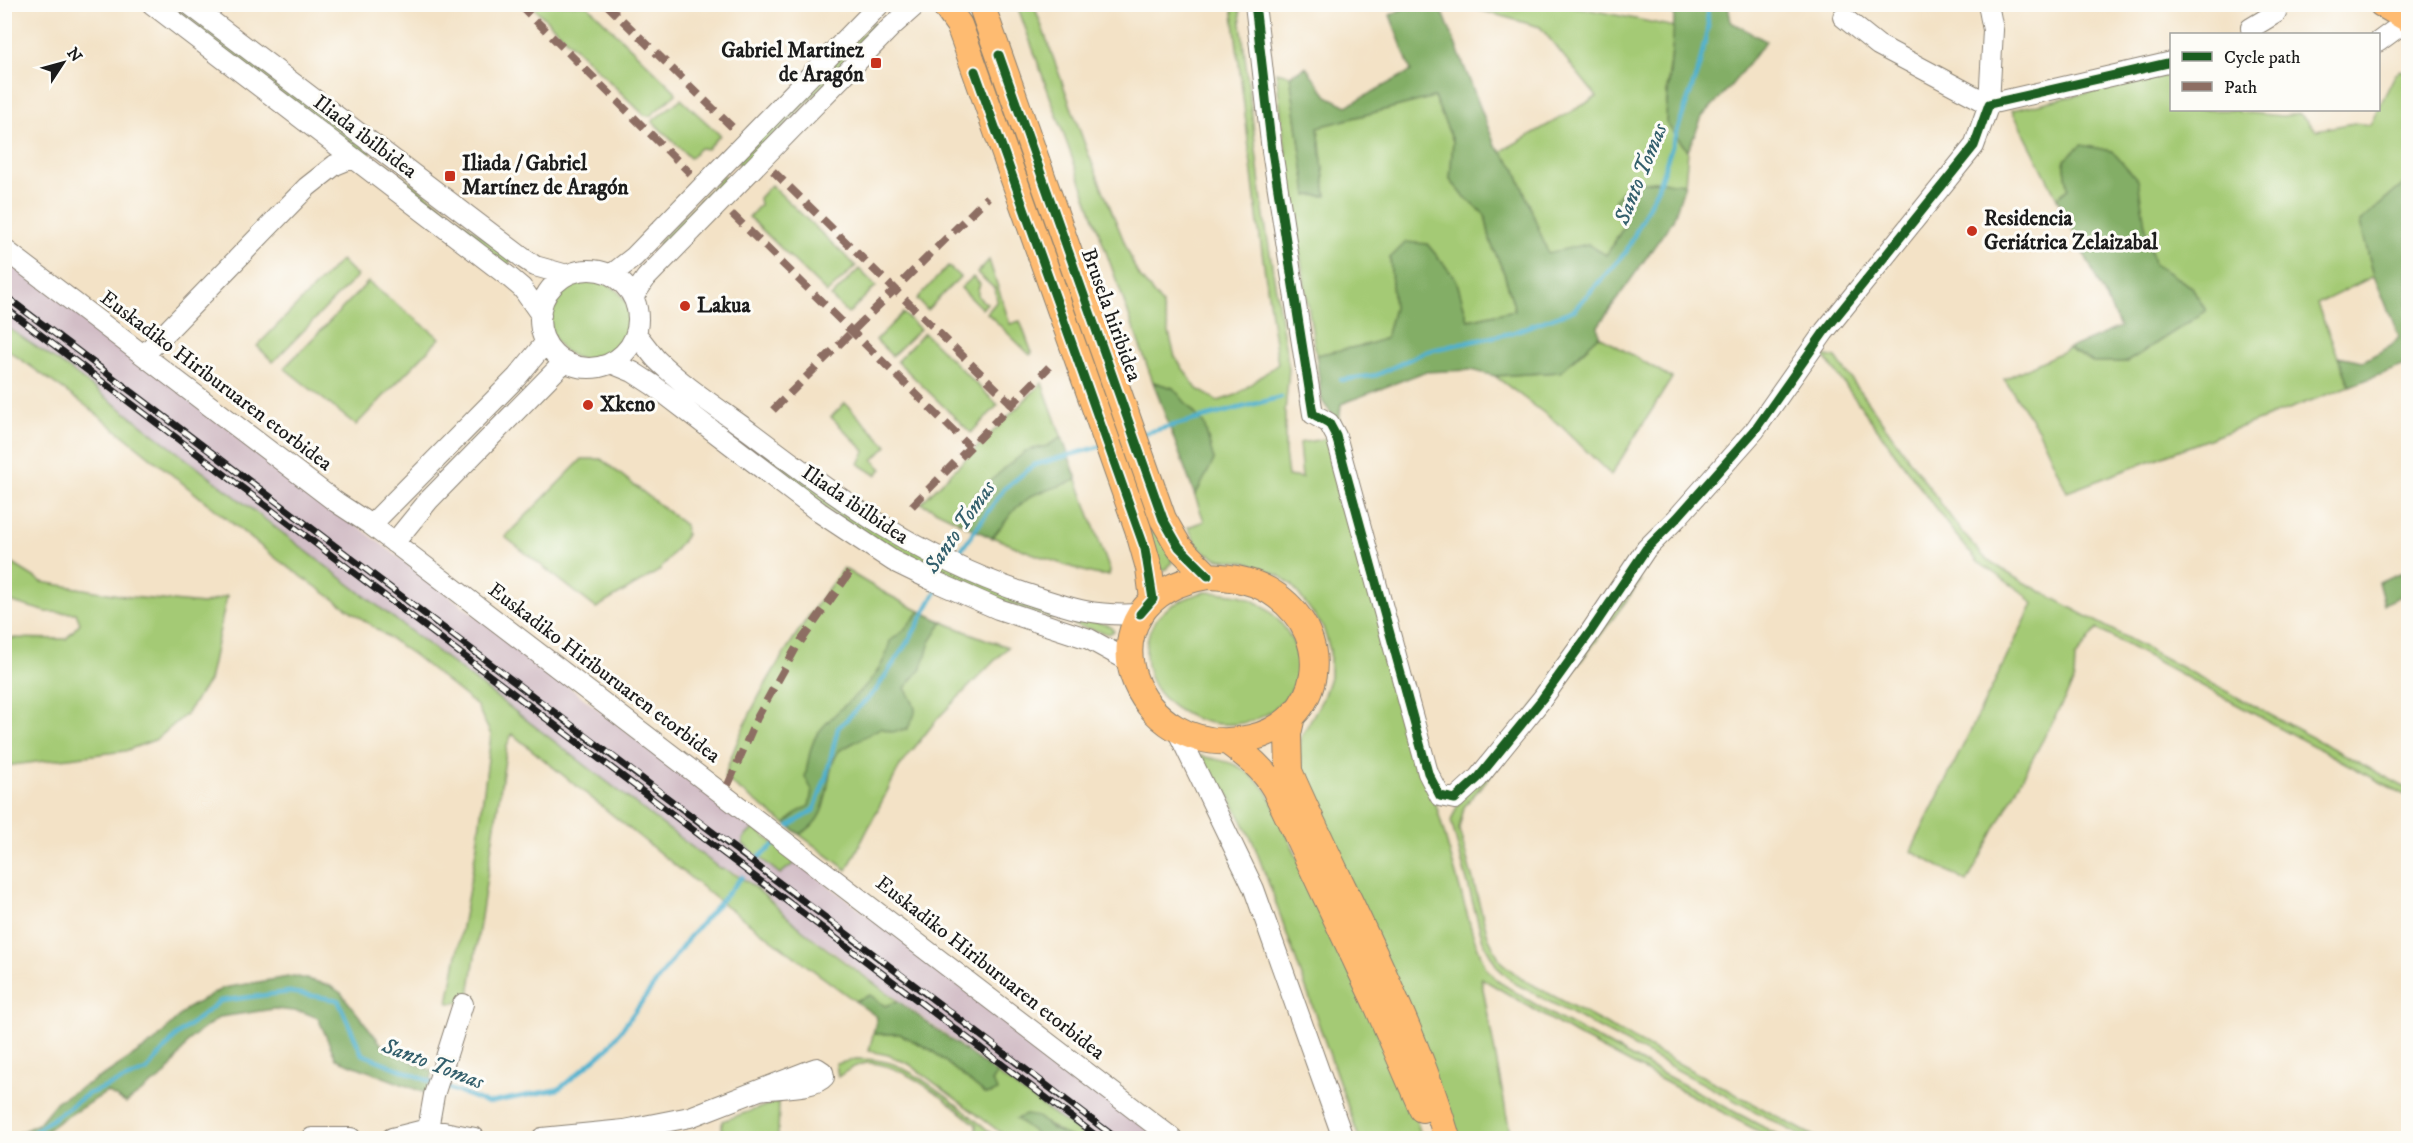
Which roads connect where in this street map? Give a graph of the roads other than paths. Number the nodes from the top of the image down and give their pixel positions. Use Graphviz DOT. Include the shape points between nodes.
graph roads {
  1 [pos="152,4"];
  2 [pos="189,4"];
  3 [pos="880,4"];
  4 [pos="917,4"];
  5 [pos="944,4"];
  6 [pos="981,4"];
  7 [pos="1255,4"];
  8 [pos="1988,4"];
  9 [pos="2275,4"];
  10 [pos="2382,4"];
  11 [pos="1843,17"];
  12 [pos="2409,20"];
  13 [pos="2252,33"];
  14 [pos="2380,41"];
  15 [pos="2170,62"];
  16 [pos="1989,104"];
  17 [pos="352,158"];
  18 [pos="4,249"];
  19 [pos="567,275"];
  20 [pos="611,275"];
  21 [pos="633,297"];
  22 [pos="541,315"];
  23 [pos="636,334"];
  24 [pos="546,342"];
  25 [pos="144,355"];
  26 [pos="565,361"];
  27 [pos="611,363"];
  28 [pos="371,525"];
  29 [pos="394,543"];
  30 [pos="1208,576"];
  31 [pos="1147,606"];
  32 [pos="1129,661"];
  33 [pos="1292,716"];
  34 [pos="1176,728"];
  35 [pos="1228,742"];
  36 [pos="463,1005"];
  37 [pos="760,1090"];
  38 [pos="428,1129"];
  39 [pos="312,1138"];
  40 [pos="351,1138"];
  41 [pos="392,1138"];
  42 [pos="474,1138"];
  43 [pos="542,1138"];
  44 [pos="1172,1138"];
  45 [pos="1343,1138"];
  46 [pos="1432,1138"];
  47 [pos="1447,1138"];
  1 -- 17 [label="street, Iliada ibilbidea"];
  2 -- 19 [label="street, Iliada ibilbidea" via="523,258 535,266"];
  3 -- 20 [label="street"];
  4 -- 21 [label="street" via="646,278"];
  5 -- 31 [label="main road" via="967,47 1131,510 1149,568"];
  6 -- 30 [label="main road, Brusela hiribidea" via="1163,519 1179,547"];
  7 -- 16 [label="street" via="1272,151 1313,414 1329,423 1336,436 1428,773 1440,796 1455,799 1478,778 1542,699 1646,549 1755,430 1824,332 1974,146"];
  8 -- 16 [label="street" via="1992,30"];
  9 -- 13 [label="street" via="2276,14 2251,28"];
  10 -- 12 [label="main road"];
  11 -- 16 [label="street" via="1878,45"];
  12 -- 14 [label="street"];
  15 -- 16 [label="street"];
  17 -- 22 [label="street, Iliada ibilbidea" via="516,282"];
  17 -- 25 [label="street" via="335,165 307,187"];
  18 -- 25 [label="street, Euskadiko Hiriburuaren etorbidea"];
  19 -- 20 [label="street" via="589,270"];
  19 -- 22 [label="street" via="552,288"];
  20 -- 21 [label="street"];
  21 -- 23 [label="street" via="638,315"];
  22 -- 24 [label="street"];
  23 -- 27 [label="street" via="622,356"];
  23 -- 31 [label="street, Iliada ibilbidea" via="666,368 832,494 904,540 1009,588 1092,614"];
  24 -- 26 [label="street"];
  24 -- 28 [label="street" via="517,377"];
  25 -- 28 [label="street, Euskadiko Hiriburuaren etorbidea"];
  26 -- 27 [label="street" via="588,368"];
  26 -- 29 [label="street" via="429,500"];
  27 -- 32 [label="street, Iliada ibilbidea" via="653,385 819,512 893,561 998,609 1089,639"];
  28 -- 29 [label="street, Euskadiko Hiriburuaren etorbidea"];
  29 -- 44 [label="street, Euskadiko Hiriburuaren etorbidea"];
  30 -- 31 [label="main road" via="1181,583"];
  30 -- 33 [label="main road" via="1232,577 1261,586 1292,609 1302,622 1315,656 1314,669 1307,696"];
  31 -- 32 [label="main road" via="1129,643"];
  32 -- 34 [label="main road" via="1140,694 1150,708"];
  33 -- 35 [label="main road" via="1267,733"];
  33 -- 47 [label="main road" via="1289,771 1409,1028"];
  34 -- 35 [label="main road" via="1206,740"];
  34 -- 45 [label="street" via="1254,890"];
  35 -- 46 [label="main road" via="1269,777 1377,1005"];
  36 -- 38 [label="street" via="434,1095"];
  37 -- 43 [label="street" via="661,1124"];
  38 -- 41 [label="street"];
  38 -- 42 [label="street"];
  39 -- 40 [label="street"];
}
